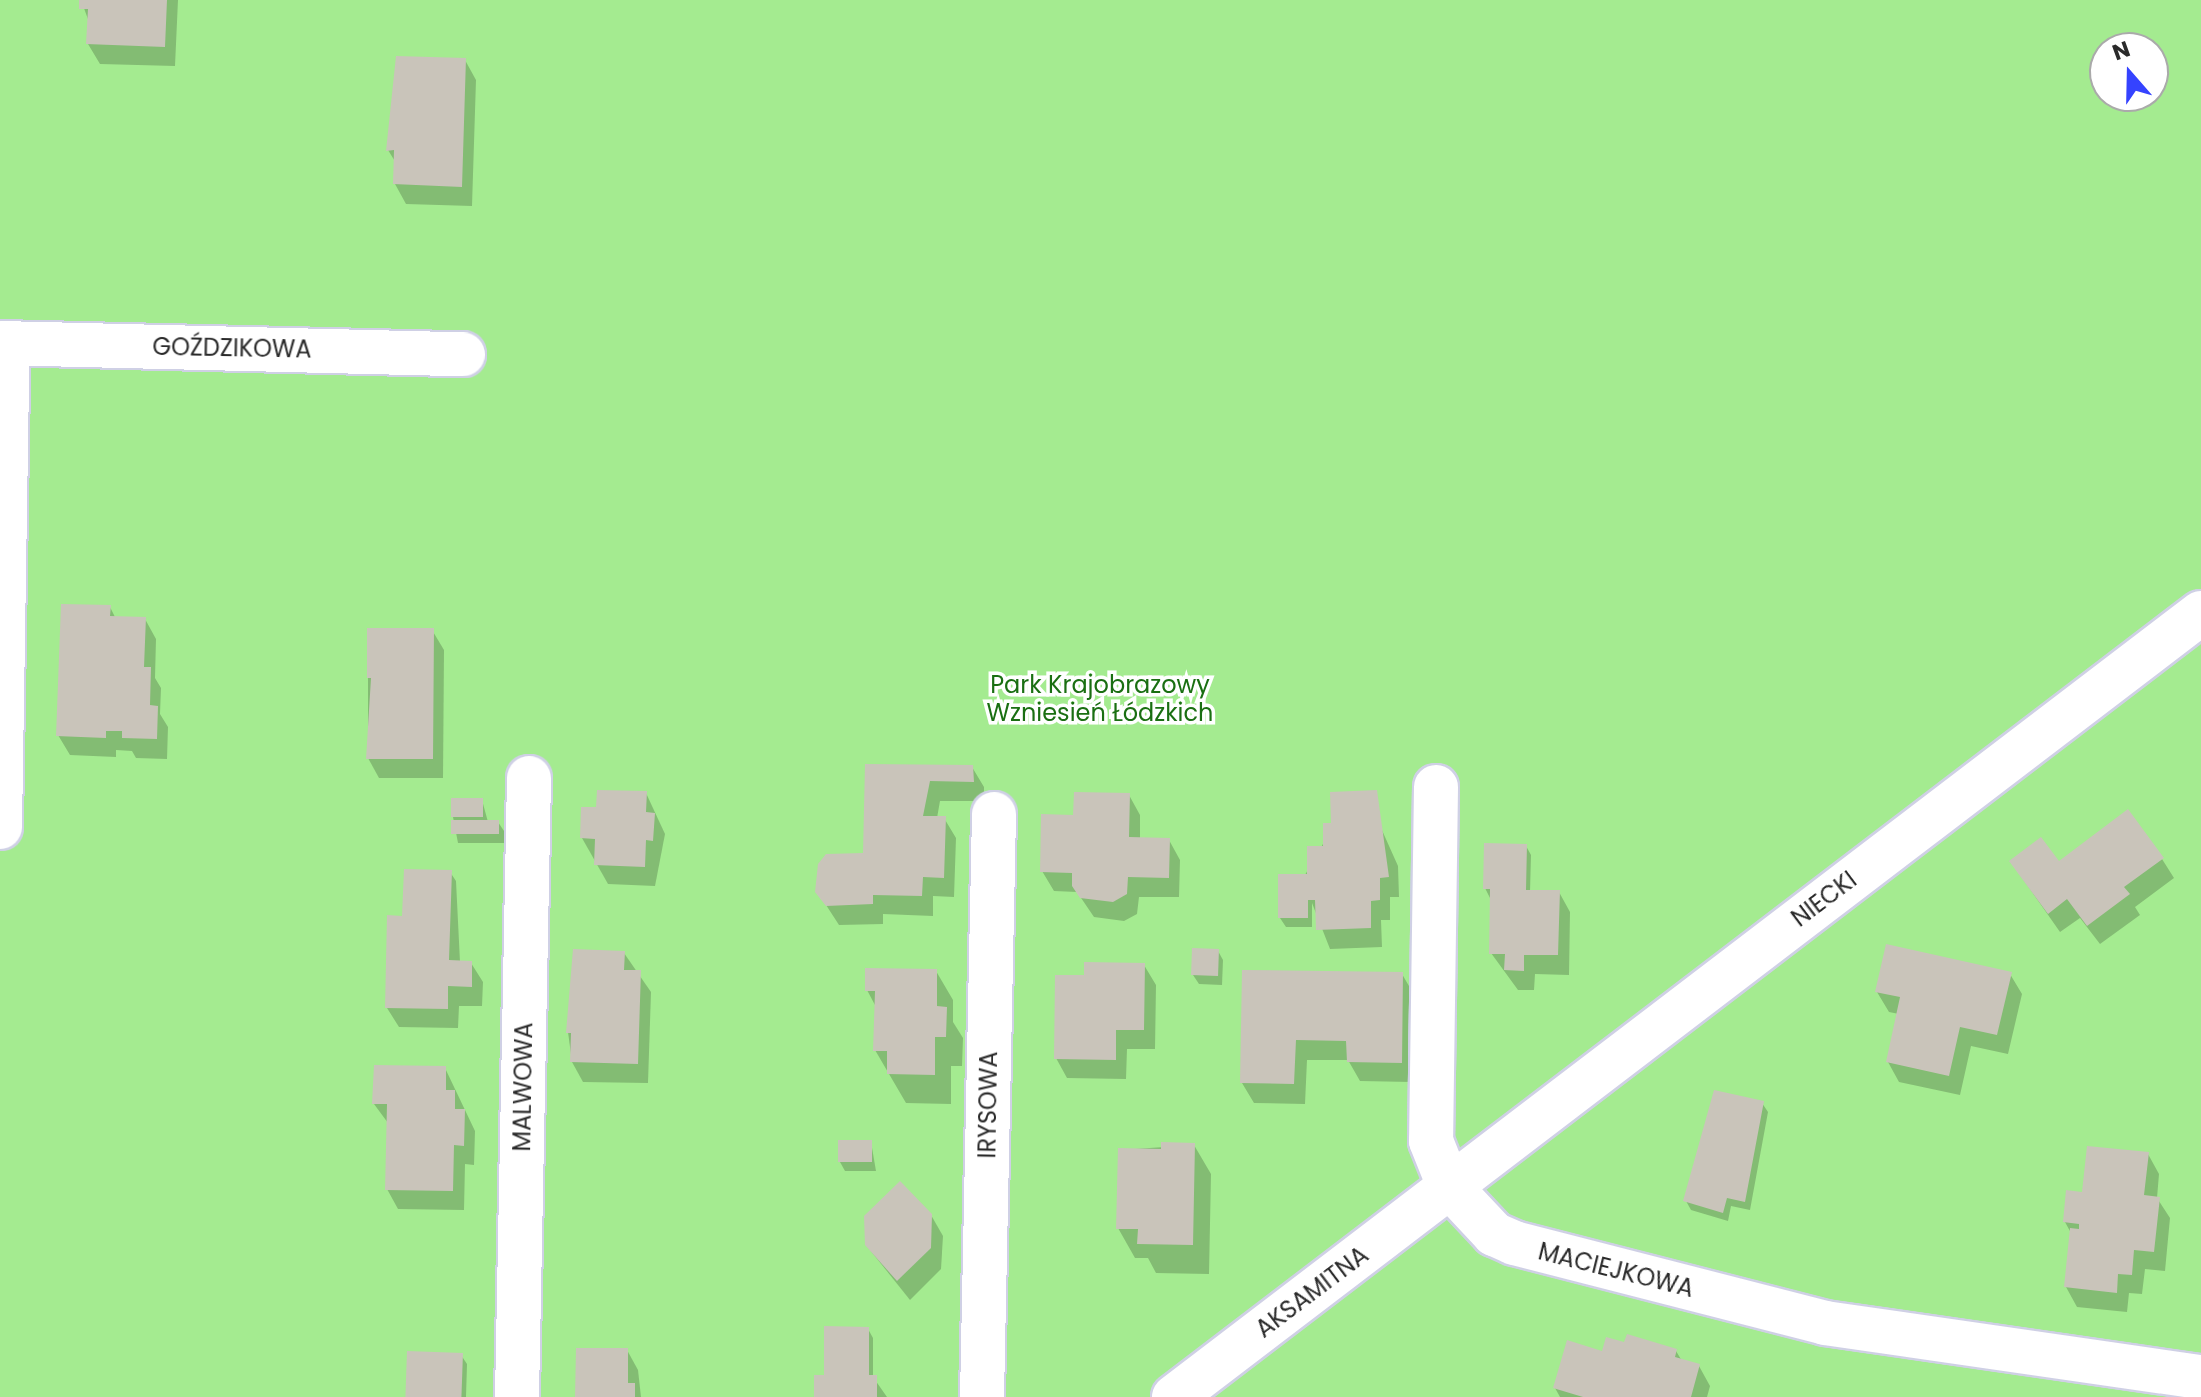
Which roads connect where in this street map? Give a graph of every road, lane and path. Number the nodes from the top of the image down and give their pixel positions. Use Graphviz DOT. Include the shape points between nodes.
graph roads {
  1 [pos="4,343"];
  2 [pos="463,354"];
  3 [pos="2201,613"];
  4 [pos="529,778"];
  5 [pos="1436,787"];
  6 [pos="994,814"];
  7 [pos="0,827"];
  8 [pos="1449,1186"];
  9 [pos="2201,1377"];
  10 [pos="517,1397"];
  11 [pos="982,1397"];
  12 [pos="1174,1397"];
  1 -- 2 [label="street, GOŹDZIKOWA"];
  1 -- 7 [label="street"];
  3 -- 8 [label="street, NIECKI"];
  4 -- 10 [label="street, MALWOWA"];
  5 -- 8 [label="street, MACIEJKOWA" via="1429,1119 1436,1159"];
  6 -- 11 [label="street, IRYSOWA"];
  8 -- 9 [label="street, MACIEJKOWA" via="1474,1217 1514,1243 1825,1323"];
  8 -- 12 [label="street, AKSAMITNA"];
}
